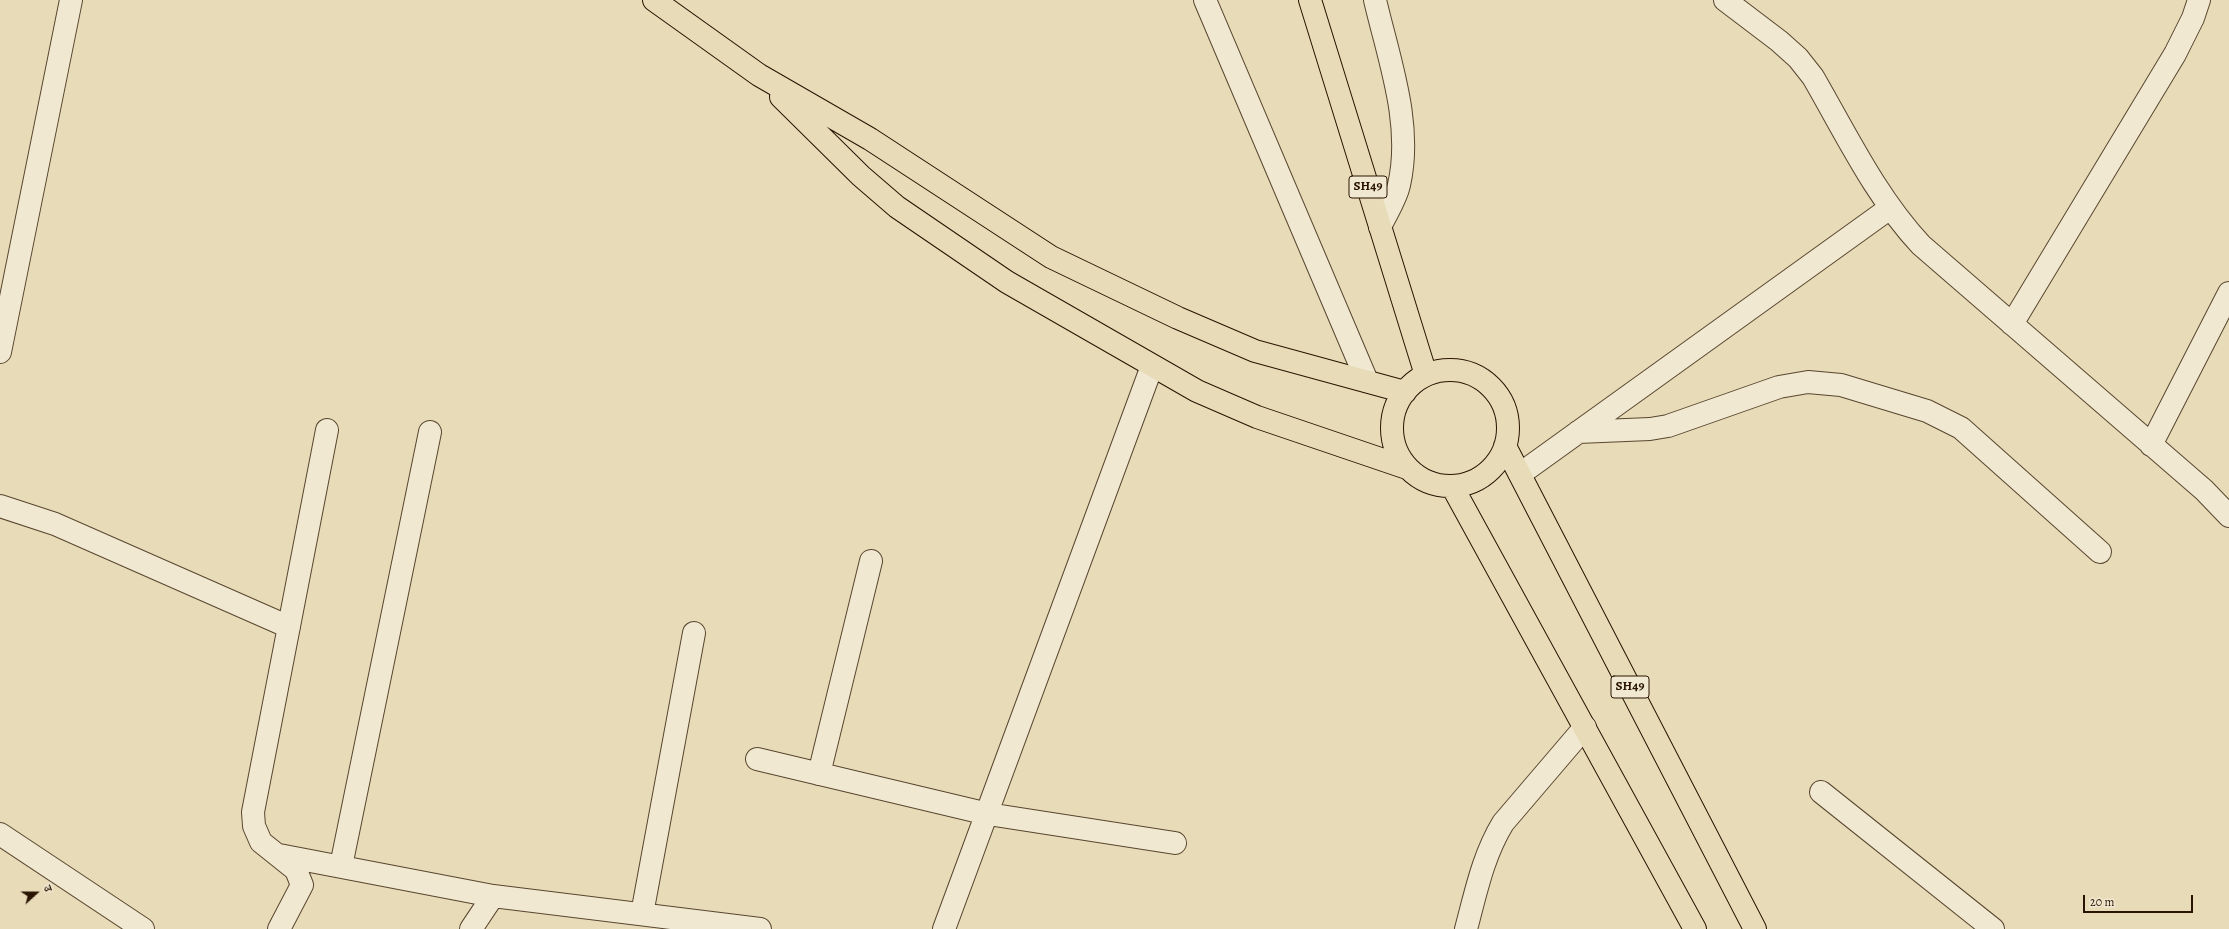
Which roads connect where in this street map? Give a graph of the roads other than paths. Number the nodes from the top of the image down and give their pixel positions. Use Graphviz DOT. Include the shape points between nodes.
graph roads {
  1 [pos="71,0"];
  2 [pos="654,0"];
  3 [pos="1205,0"];
  4 [pos="1310,0"];
  5 [pos="1375,0"];
  6 [pos="1725,0"];
  7 [pos="2199,0"];
  8 [pos="759,75"];
  9 [pos="1890,208"];
  10 [pos="1380,227"];
  11 [pos="2229,293"];
  12 [pos="2012,324"];
  13 [pos="0,352"];
  14 [pos="1152,366"];
  15 [pos="1426,375"];
  16 [pos="1367,381"];
  17 [pos="1405,392"];
  18 [pos="327,430"];
  19 [pos="430,432"];
  20 [pos="1578,432"];
  21 [pos="2151,445"];
  22 [pos="1506,446"];
  23 [pos="1407,468"];
  24 [pos="1520,474"];
  25 [pos="1452,486"];
  26 [pos="0,506"];
  27 [pos="2229,516"];
  28 [pos="2100,552"];
  29 [pos="871,561"];
  30 [pos="289,627"];
  31 [pos="694,633"];
  32 [pos="1585,727"];
  33 [pos="757,759"];
  34 [pos="819,774"];
  35 [pos="1821,792"];
  36 [pos="988,814"];
  37 [pos="0,834"];
  38 [pos="1175,843"];
  39 [pos="276,854"];
  40 [pos="341,866"];
  41 [pos="493,896"];
  42 [pos="642,914"];
  43 [pos="144,929"];
  44 [pos="279,929"];
  45 [pos="471,929"];
  46 [pos="760,929"];
  47 [pos="944,929"];
  48 [pos="1466,929"];
  49 [pos="1695,929"];
  50 [pos="1755,929"];
  51 [pos="1993,929"];
  1 -- 13 [label="street"];
  2 -- 8 [label="main road"];
  3 -- 16 [label="street"];
  4 -- 10 [label="main road, SH49"];
  5 -- 10 [label="street" via="1401,111 1404,150 1399,187"];
  6 -- 9 [label="street" via="1798,58 1813,77"];
  7 -- 12 [label="street" via="2175,54"];
  8 -- 14 [label="main road" via="861,176 897,207 1007,282"];
  8 -- 16 [label="main road" via="870,139 1051,257 1178,318 1255,351"];
  9 -- 12 [label="street" via="1921,245"];
  9 -- 20 [label="street"];
  10 -- 15 [label="main road, SH49"];
  11 -- 21 [label="street"];
  12 -- 21 [label="street"];
  14 -- 23 [label="main road" via="1197,391 1257,417"];
  14 -- 36 [label="street"];
  15 -- 17 [label="main road" via="1411,384"];
  15 -- 22 [label="main road" via="1444,370 1462,371 1479,378 1493,389 1504,406 1508,426"];
  16 -- 17 [label="main road"];
  17 -- 23 [label="main road" via="1399,398 1393,415 1391,433 1396,451"];
  18 -- 30 [label="street"];
  19 -- 40 [label="street"];
  20 -- 24 [label="street"];
  20 -- 28 [label="street" via="1668,426 1779,387 1808,382 1841,385 1927,411 1961,428"];
  21 -- 27 [label="street" via="2204,490"];
  22 -- 24 [label="main road, SH49"];
  22 -- 25 [label="main road" via="1496,464 1481,478 1462,486"];
  23 -- 25 [label="main road" via="1423,480 1442,486"];
  24 -- 50 [label="main road, SH49"];
  25 -- 32 [label="main road"];
  26 -- 30 [label="street" via="55,524"];
  29 -- 34 [label="street"];
  30 -- 39 [label="street" via="253,812 254,826 262,842"];
  31 -- 42 [label="street"];
  32 -- 48 [label="street" via="1503,823 1492,841"];
  32 -- 49 [label="main road"];
  33 -- 34 [label="street"];
  34 -- 36 [label="street"];
  35 -- 51 [label="street"];
  36 -- 38 [label="street"];
  36 -- 47 [label="street"];
  37 -- 43 [label="street"];
  39 -- 40 [label="street"];
  39 -- 44 [label="street" via="296,870 302,885"];
  40 -- 41 [label="street"];
  41 -- 42 [label="street"];
  41 -- 45 [label="street"];
  42 -- 46 [label="street"];
}
